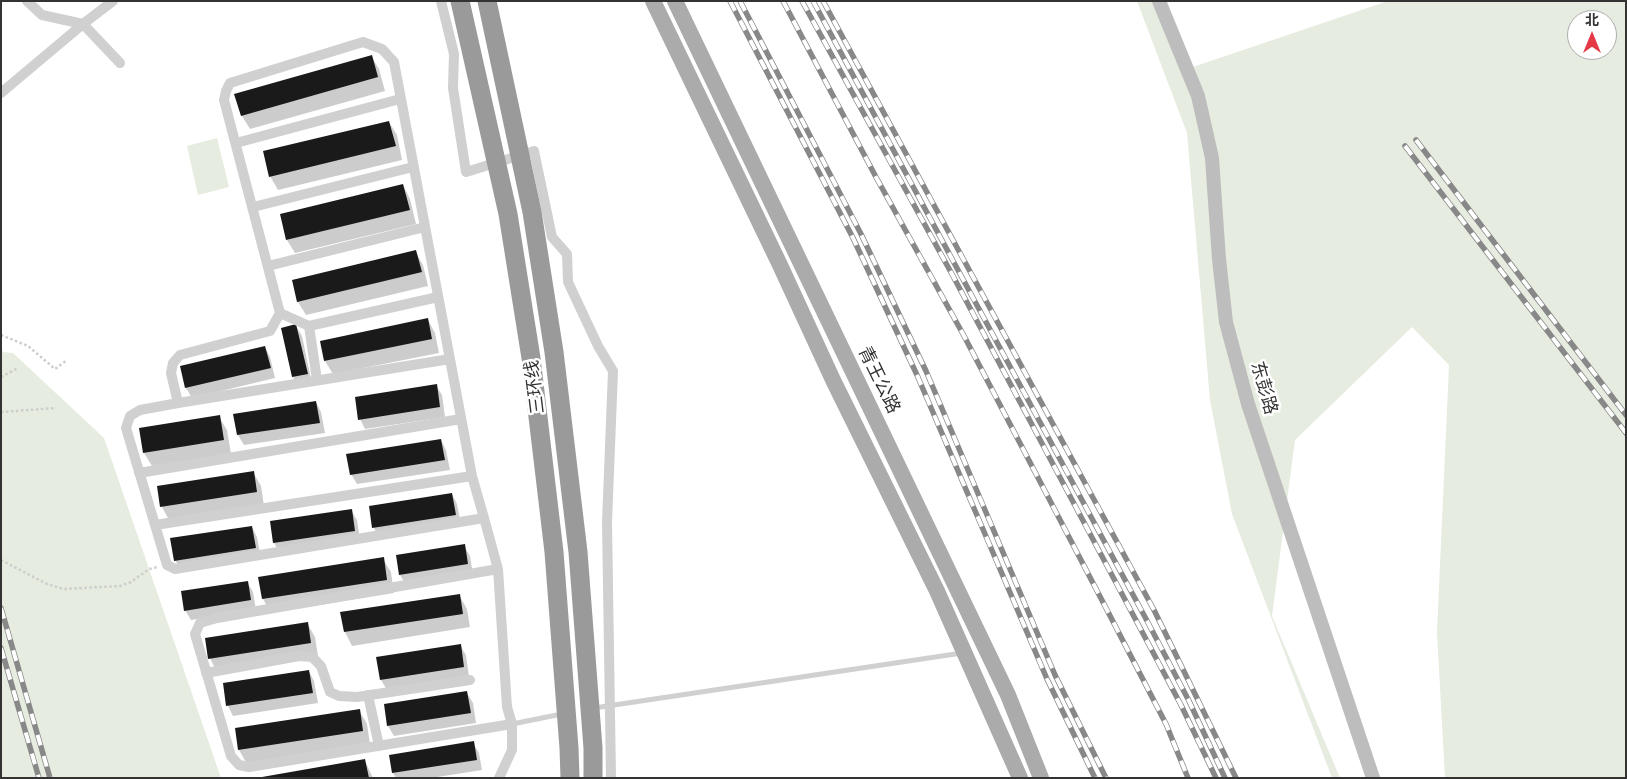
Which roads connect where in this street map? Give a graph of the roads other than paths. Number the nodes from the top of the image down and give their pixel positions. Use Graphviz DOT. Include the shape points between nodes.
graph roads {
  1 [pos="27,1"];
  2 [pos="114,1"];
  3 [pos="441,1"];
  4 [pos="460,1"];
  5 [pos="487,1"];
  6 [pos="654,1"];
  7 [pos="675,1"];
  8 [pos="1159,1"];
  9 [pos="83,24"];
  10 [pos="120,63"];
  11 [pos="1,93"];
  12 [pos="400,99"];
  13 [pos="236,143"];
  14 [pos="413,167"];
  15 [pos="253,207"];
  16 [pos="425,228"];
  17 [pos="268,266"];
  18 [pos="438,297"];
  19 [pos="280,313"];
  20 [pos="309,326"];
  21 [pos="450,359"];
  22 [pos="317,380"];
  23 [pos="178,403"];
  24 [pos="461,419"];
  25 [pos="139,473"];
  26 [pos="472,476"];
  27 [pos="484,518"];
  28 [pos="155,525"];
  29 [pos="498,569"];
  30 [pos="965,653"];
  31 [pos="206,673"];
  32 [pos="470,680"];
  33 [pos="368,695"];
  34 [pos="609,706"];
  35 [pos="580,711"];
  36 [pos="570,713"];
  37 [pos="512,724"];
  38 [pos="378,746"];
  39 [pos="498,778"];
  40 [pos="570,778"];
  41 [pos="593,778"];
  42 [pos="611,778"];
  43 [pos="1020,778"];
  44 [pos="1041,778"];
  45 [pos="1373,778"];
  1 -- 9 [label="street" via="42,15"];
  2 -- 9 [label="street"];
  3 -- 34 [label="street" via="454,54 453,88 466,172 534,151 552,237 568,254 568,282 613,371 607,522"];
  4 -- 40 [label="highway, 三环线, bridge" via="508,214 531,358 554,552"];
  5 -- 41 [label="highway, 三环线, bridge" via="532,212 554,352 578,552"];
  6 -- 30 [label="main road"];
  7 -- 44 [label="main road, 青王公路" via="1008,695"];
  8 -- 45 [label="street, 东彭路" via="1198,96 1212,158 1226,322 1248,404"];
  9 -- 10 [label="street"];
  9 -- 11 [label="street"];
  12 -- 13 [label="street"];
  12 -- 13 [label="street" via="394,62 382,49 363,42 353,44 230,83 224,100"];
  12 -- 14 [label="street"];
  13 -- 15 [label="street"];
  14 -- 15 [label="street"];
  14 -- 16 [label="street"];
  15 -- 17 [label="street"];
  16 -- 17 [label="street"];
  16 -- 18 [label="street"];
  17 -- 19 [label="street"];
  18 -- 20 [label="street"];
  18 -- 21 [label="street"];
  19 -- 20 [label="street"];
  19 -- 23 [label="street" via="270,331 180,355 173,363 171,373"];
  20 -- 22 [label="street"];
  21 -- 22 [label="street"];
  21 -- 24 [label="street"];
  22 -- 23 [label="street"];
  23 -- 25 [label="street" via="140,410 130,416 126,428"];
  24 -- 25 [label="street"];
  24 -- 26 [label="street"];
  25 -- 28 [label="street"];
  26 -- 27 [label="street"];
  26 -- 28 [label="street"];
  27 -- 28 [label="street" via="174,569 166,565"];
  27 -- 29 [label="street"];
  29 -- 31 [label="street" via="200,623 195,634"];
  29 -- 37 [label="street"];
  30 -- 34 [label="lane"];
  30 -- 43 [label="main road"];
  31 -- 33 [label="street" via="299,656 312,658 321,666 330,692 339,696"];
  31 -- 38 [label="street" via="231,756 239,764 249,767"];
  32 -- 33 [label="street"];
  33 -- 38 [label="street"];
  34 -- 35 [label="lane"];
  34 -- 42 [label="street"];
  36 -- 37 [label="lane"];
  37 -- 38 [label="street"];
  37 -- 39 [label="street" via="512,750"];
}
